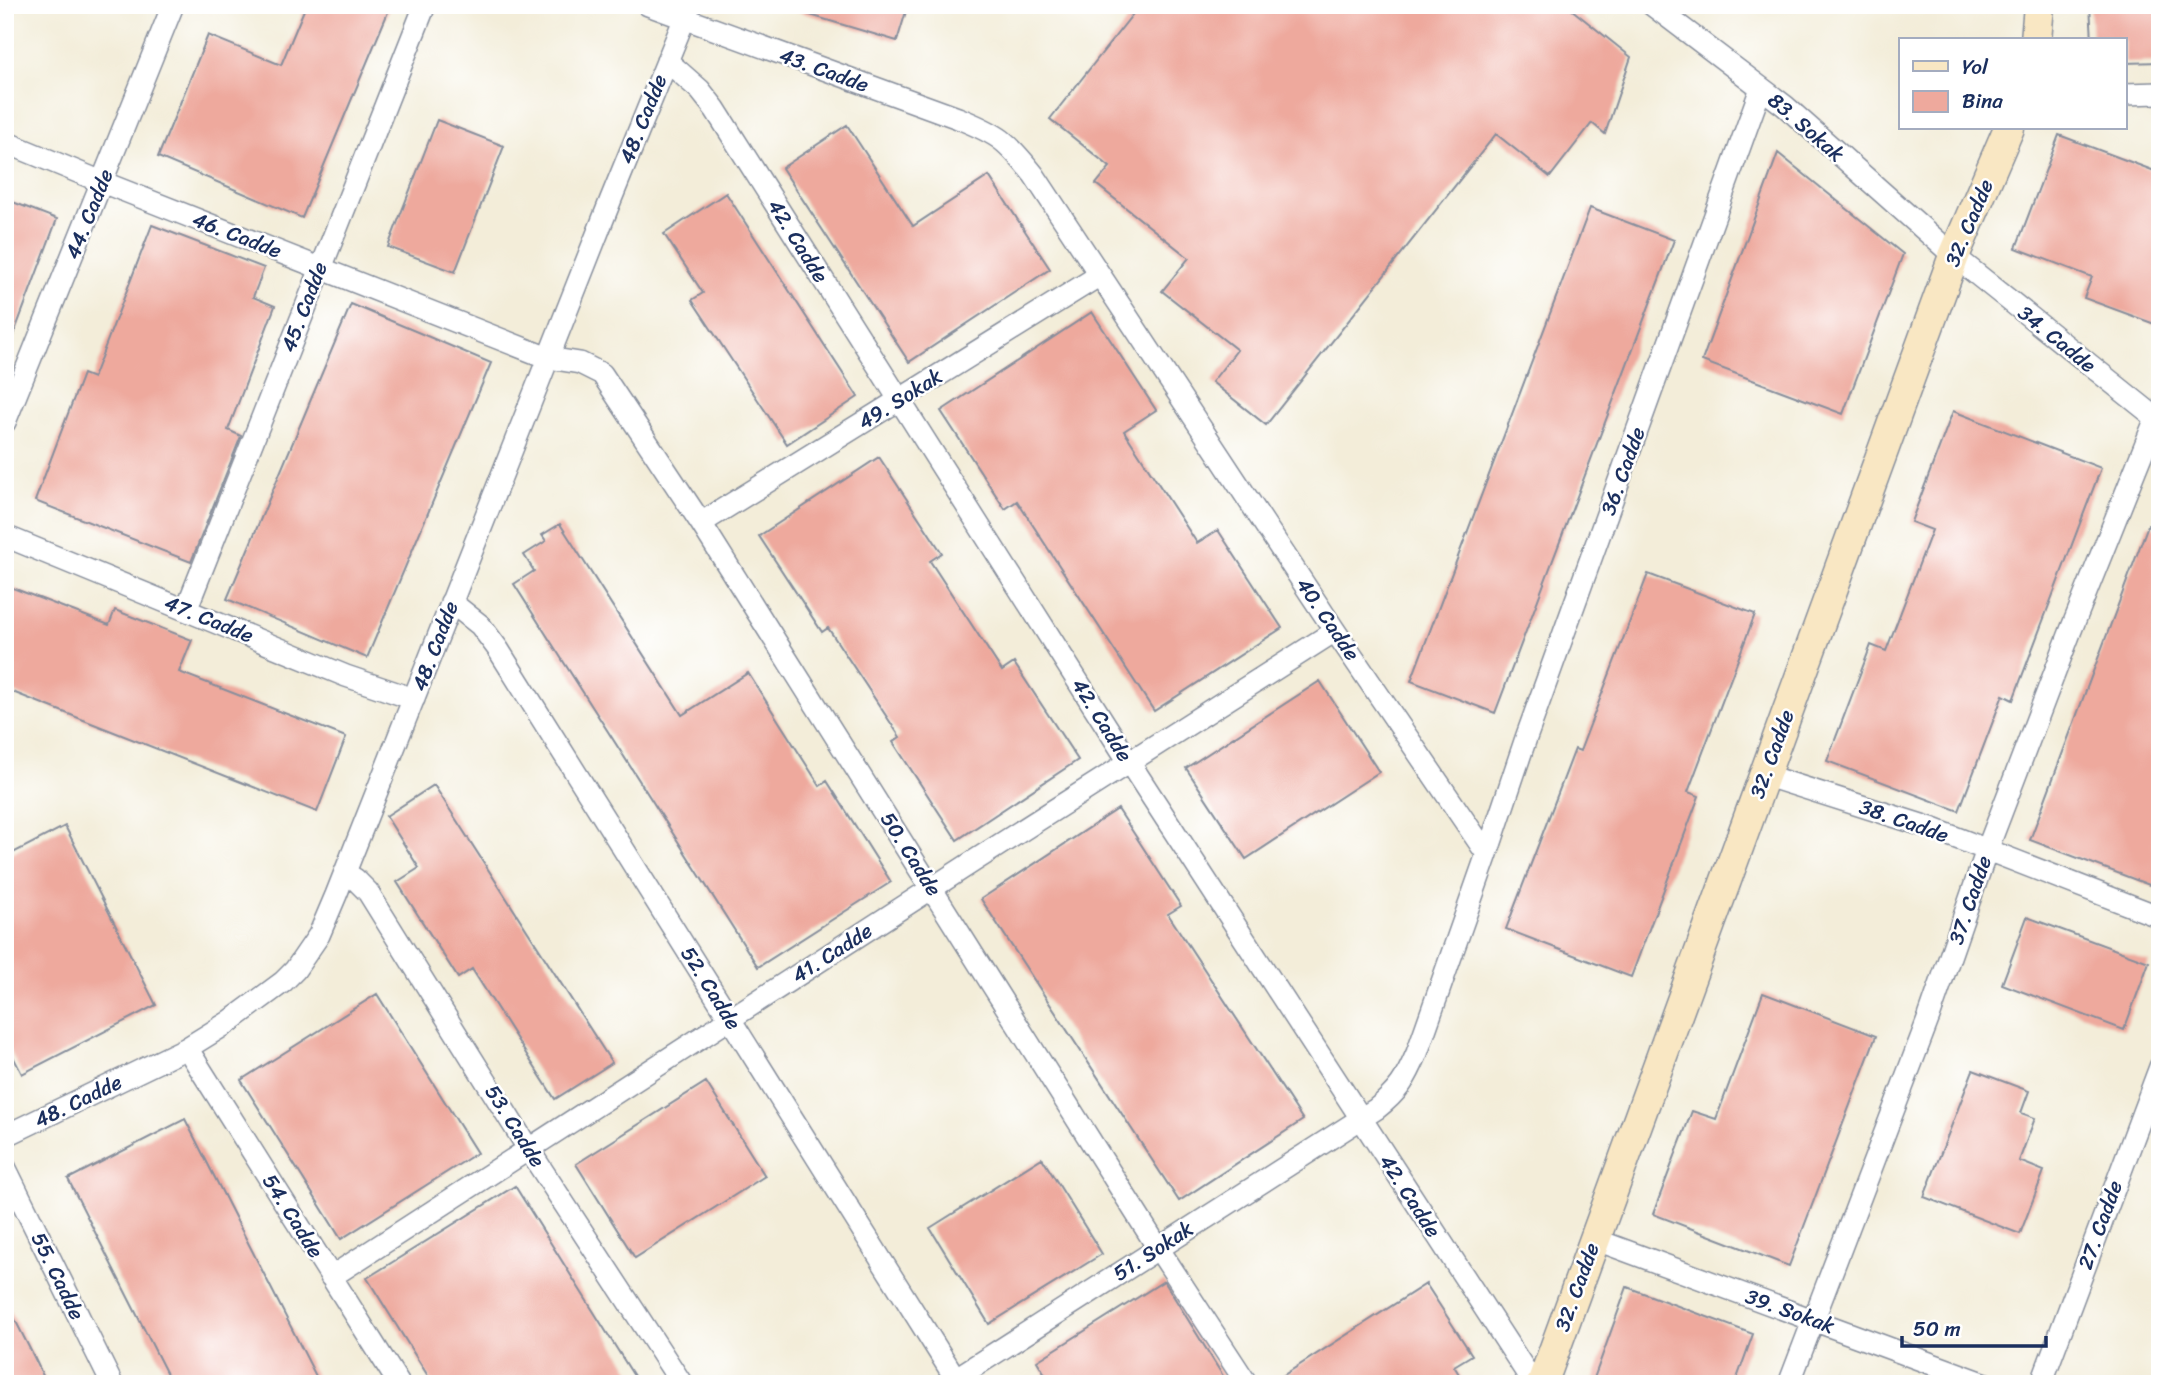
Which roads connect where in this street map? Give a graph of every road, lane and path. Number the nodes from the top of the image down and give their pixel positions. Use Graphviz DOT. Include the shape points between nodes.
graph roads {
  1 [pos="173,5"];
  2 [pos="425,5"];
  3 [pos="648,5"];
  4 [pos="1652,5"];
  5 [pos="687,12"];
  6 [pos="667,61"];
  7 [pos="1761,88"];
  8 [pos="2160,93"];
  9 [pos="2126,94"];
  10 [pos="2008,130"];
  11 [pos="1000,136"];
  12 [pos="5,142"];
  13 [pos="102,182"];
  14 [pos="1954,257"];
  15 [pos="320,267"];
  16 [pos="1100,275"];
  17 [pos="548,358"];
  18 [pos="899,400"];
  19 [pos="2158,420"];
  20 [pos="5,422"];
  21 [pos="701,523"];
  22 [pos="5,536"];
  23 [pos="452,602"];
  24 [pos="186,610"];
  25 [pos="1335,631"];
  26 [pos="414,699"];
  27 [pos="1129,762"];
  28 [pos="1764,775"];
  29 [pos="1987,850"];
  30 [pos="1487,854"];
  31 [pos="345,873"];
  32 [pos="933,887"];
  33 [pos="2160,917"];
  34 [pos="730,1019"];
  35 [pos="187,1048"];
  36 [pos="2160,1066"];
  37 [pos="1360,1119"];
  38 [pos="5,1136"];
  39 [pos="529,1150"];
  40 [pos="5,1167"];
  41 [pos="1594,1238"];
  42 [pos="1158,1248"];
  43 [pos="331,1277"];
  44 [pos="1813,1319"];
  45 [pos="954,1382"];
  46 [pos="112,1384"];
  47 [pos="399,1384"];
  48 [pos="681,1384"];
  49 [pos="1247,1384"];
  50 [pos="1534,1384"];
  51 [pos="1542,1384"];
  52 [pos="1789,1384"];
  53 [pos="1986,1384"];
  54 [pos="2041,1384"];
  1 -- 13 [label="street, 44. Cadde"];
  2 -- 15 [label="street, 45. Cadde"];
  3 -- 5 [label="street, 43. Cadde"];
  4 -- 7 [label="street, 83. Sokak"];
  5 -- 6 [label="street, 48. Cadde"];
  5 -- 11 [label="street, 43. Cadde"];
  6 -- 17 [label="street, 48. Cadde"];
  6 -- 18 [label="street, 42. Cadde" via="701,90 715,109"];
  7 -- 14 [label="street, 83. Sokak"];
  7 -- 30 [label="street, 36. Cadde"];
  8 -- 9 [label="street"];
  10 -- 14 [label="street, 32. Cadde"];
  11 -- 16 [label="street, 40. Cadde" via="1034,175"];
  12 -- 13 [label="street, 46. Cadde"];
  13 -- 15 [label="street, 46. Cadde"];
  13 -- 20 [label="street, 44. Cadde"];
  14 -- 19 [label="street, 34. Cadde"];
  14 -- 28 [label="street, 32. Cadde"];
  15 -- 17 [label="street, 46. Cadde"];
  15 -- 24 [label="street, 45. Cadde"];
  16 -- 18 [label="street, 49. Sokak"];
  16 -- 25 [label="street, 40. Cadde"];
  17 -- 21 [label="street, 50. Cadde" via="580,363 602,374"];
  17 -- 23 [label="street, 48. Cadde"];
  18 -- 21 [label="street, 49. Sokak"];
  18 -- 27 [label="street, 42. Cadde"];
  19 -- 29 [label="street, 37. Cadde" via="2071,629"];
  21 -- 32 [label="street, 50. Cadde"];
  22 -- 24 [label="street, 47. Cadde"];
  23 -- 26 [label="street, 48. Cadde"];
  23 -- 34 [label="street, 52. Cadde" via="480,625 498,649"];
  24 -- 26 [label="street, 47. Cadde"];
  25 -- 27 [label="street, 41. Cadde"];
  25 -- 30 [label="street, 40. Cadde"];
  26 -- 31 [label="street, 48. Cadde"];
  27 -- 32 [label="street, 41. Cadde"];
  27 -- 37 [label="street, 42. Cadde"];
  28 -- 29 [label="street, 38. Cadde"];
  28 -- 41 [label="street, 32. Cadde"];
  29 -- 33 [label="street, 38. Cadde"];
  29 -- 44 [label="street, 37. Cadde" via="1929,1017"];
  30 -- 37 [label="street" via="1406,1079 1389,1099"];
  31 -- 35 [label="street, 48. Cadde" via="319,935 295,970"];
  31 -- 39 [label="street, 53. Cadde" via="368,892"];
  32 -- 34 [label="street, 41. Cadde"];
  32 -- 42 [label="street, 50. Cadde"];
  34 -- 39 [label="street, 41. Cadde"];
  34 -- 45 [label="street, 52. Cadde"];
  35 -- 38 [label="street, 48. Cadde"];
  35 -- 43 [label="street, 54. Cadde"];
  36 -- 54 [label="street, 27. Cadde"];
  37 -- 42 [label="street, 51. Sokak"];
  37 -- 50 [label="street, 42. Cadde"];
  39 -- 43 [label="street, 41. Cadde"];
  39 -- 48 [label="street, 53. Cadde"];
  40 -- 46 [label="street, 55. Cadde"];
  41 -- 44 [label="street, 39. Sokak"];
  41 -- 51 [label="street, 32. Cadde"];
  42 -- 45 [label="street, 51. Sokak"];
  42 -- 49 [label="street, 50. Cadde"];
  43 -- 47 [label="street, 54. Cadde"];
  44 -- 52 [label="street, 37. Cadde"];
  44 -- 53 [label="street, 39. Sokak"];
}
